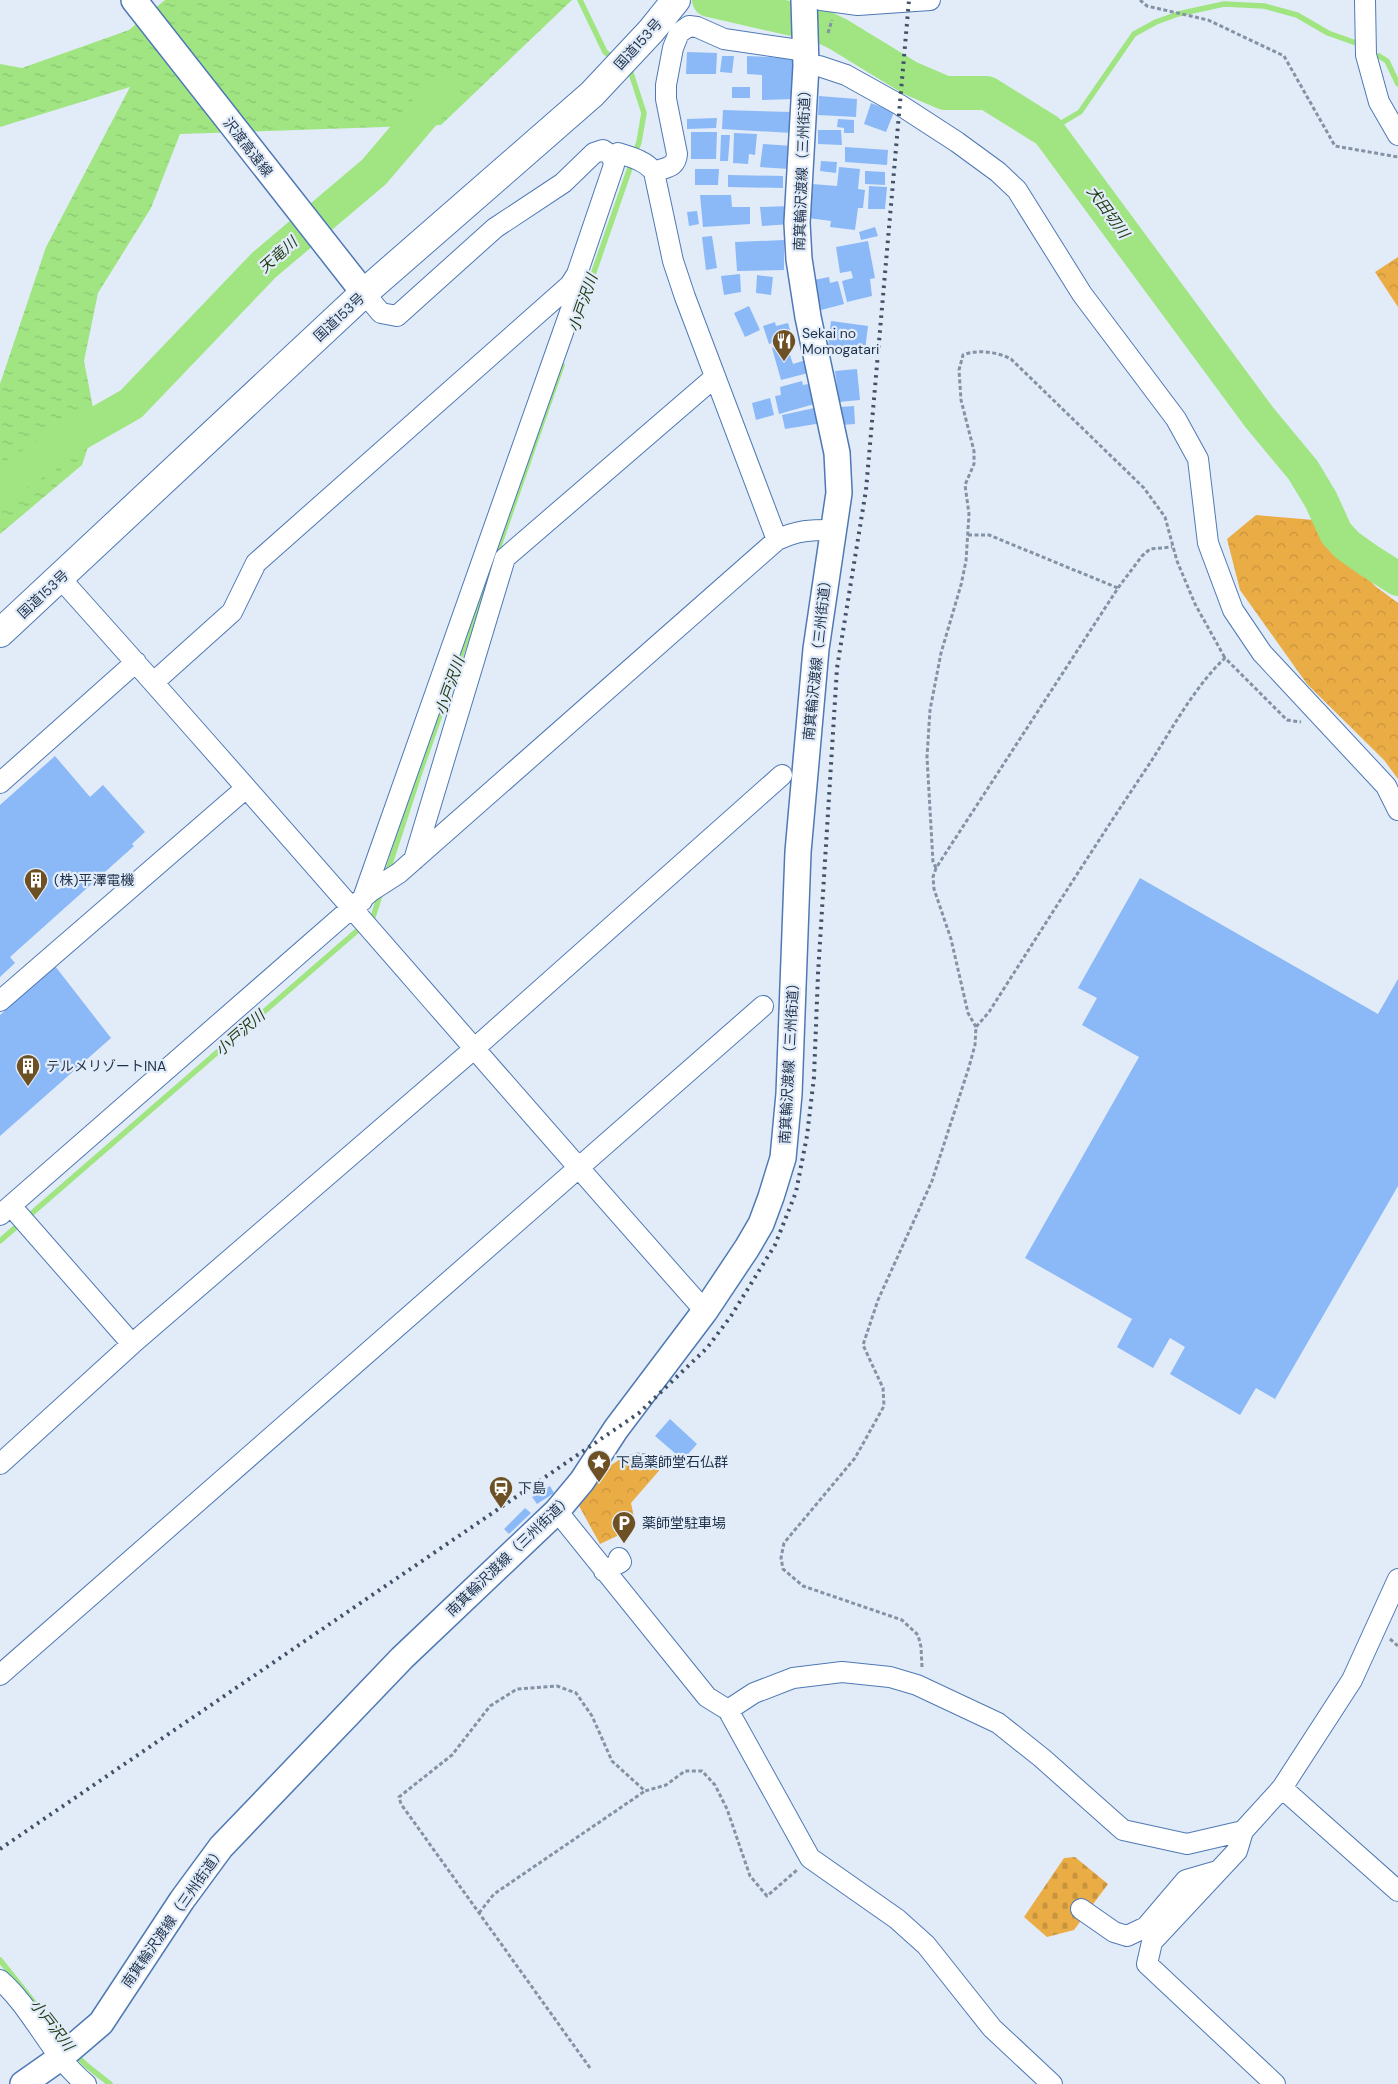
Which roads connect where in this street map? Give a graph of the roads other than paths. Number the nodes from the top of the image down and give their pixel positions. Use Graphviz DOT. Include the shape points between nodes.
graph roads {
  1 [pos="134,0"];
  2 [pos="676,0"];
  3 [pos="930,0"];
  4 [pos="1365,0"];
  5 [pos="810,2"];
  6 [pos="811,51"];
  7 [pos="1398,135"];
  8 [pos="633,161"];
  9 [pos="577,274"];
  10 [pos="356,284"];
  11 [pos="715,378"];
  12 [pos="832,530"];
  13 [pos="777,540"];
  14 [pos="60,578"];
  15 [pos="0,633"];
  16 [pos="136,662"];
  17 [pos="154,682"];
  18 [pos="782,775"];
  19 [pos="0,783"];
  20 [pos="246,788"];
  21 [pos="1398,810"];
  22 [pos="414,860"];
  23 [pos="360,904"];
  24 [pos="0,1001"];
  25 [pos="763,1006"];
  26 [pos="475,1048"];
  27 [pos="579,1169"];
  28 [pos="9,1211"];
  29 [pos="705,1311"];
  30 [pos="132,1344"];
  31 [pos="0,1464"];
  32 [pos="557,1511"];
  33 [pos="619,1558"];
  34 [pos="604,1571"];
  35 [pos="1398,1579"];
  36 [pos="0,1676"];
  37 [pos="728,1710"];
  38 [pos="1282,1788"];
  39 [pos="1243,1831"];
  40 [pos="1219,1870"];
  41 [pos="1398,1891"];
  42 [pos="1081,1909"];
  43 [pos="0,1980"];
  44 [pos="69,2063"];
  45 [pos="23,2084"];
  46 [pos="86,2084"];
  47 [pos="1052,2084"];
  48 [pos="1275,2084"];
  1 -- 10 [label="main road, 沢渡高遠線"];
  2 -- 10 [label="highway, 国道153号" via="592,94 530,149"];
  3 -- 5 [label="street" via="858,5"];
  4 -- 7 [label="street" via="1366,54 1380,102"];
  5 -- 6 [label="main road, 南箕輪沢渡線（三州街道）"];
  6 -- 8 [label="street" via="724,39 689,26 679,33 673,48 666,85 676,161 672,166"];
  6 -- 12 [label="main road, 南箕輪沢渡線（三州街道）" via="797,223 808,317 838,453 839,493"];
  6 -- 21 [label="street" via="819,66 846,75 900,104 998,172 1017,190 1082,294 1176,419 1198,459 1208,543 1233,610 1262,653 1386,786"];
  8 -- 9 [label="street" via="614,165"];
  8 -- 10 [label="street" via="603,150 594,153 563,183 495,228 397,316 381,313"];
  8 -- 11 [label="street"];
  9 -- 17 [label="street" via="570,285 256,563 232,612"];
  9 -- 23 [label="street" via="580,284"];
  10 -- 14 [label="highway, 国道153号"];
  11 -- 13 [label="street"];
  11 -- 22 [label="street" via="505,558"];
  12 -- 13 [label="street" via="794,532"];
  12 -- 29 [label="main road, 南箕輪沢渡線（三州街道）" via="816,649 798,852 789,1094 783,1158 761,1224"];
  13 -- 22 [label="street"];
  14 -- 15 [label="highway, 国道153号"];
  14 -- 16 [label="street"];
  16 -- 17 [label="street"];
  16 -- 19 [label="street"];
  17 -- 20 [label="street" via="212,758"];
  18 -- 26 [label="street"];
  20 -- 23 [label="street"];
  20 -- 24 [label="street"];
  22 -- 23 [label="street"];
  23 -- 26 [label="street" via="373,933"];
  23 -- 28 [label="street"];
  25 -- 27 [label="street"];
  26 -- 27 [label="street"];
  26 -- 30 [label="street"];
  27 -- 29 [label="street"];
  27 -- 36 [label="street"];
  28 -- 30 [label="street" via="32,1230"];
  29 -- 32 [label="main road, 南箕輪沢渡線（三州街道）"];
  30 -- 31 [label="street"];
  32 -- 34 [label="street"];
  32 -- 44 [label="main road, 南箕輪沢渡線（三州街道）" via="402,1658 221,1847 101,2023"];
  33 -- 34 [label="street" via="621,1562"];
  34 -- 37 [label="street" via="707,1697"];
  35 -- 38 [label="street" via="1352,1680"];
  37 -- 39 [label="street" via="754,1692 793,1678 842,1672 890,1677 917,1685 998,1723 1123,1830 1187,1844"];
  37 -- 47 [label="street" via="810,1858 897,1919 926,1945 992,2028"];
  38 -- 39 [label="street"];
  38 -- 41 [label="street"];
  39 -- 40 [label="street" via="1237,1850"];
  40 -- 42 [label="street" via="1186,1880 1146,1927 1127,1936 1114,1932"];
  40 -- 48 [label="street" via="1152,1942 1147,1964"];
  43 -- 44 [label="street"];
  44 -- 45 [label="main road, 南箕輪沢渡線（三州街道）"];
  44 -- 46 [label="street"];
}
